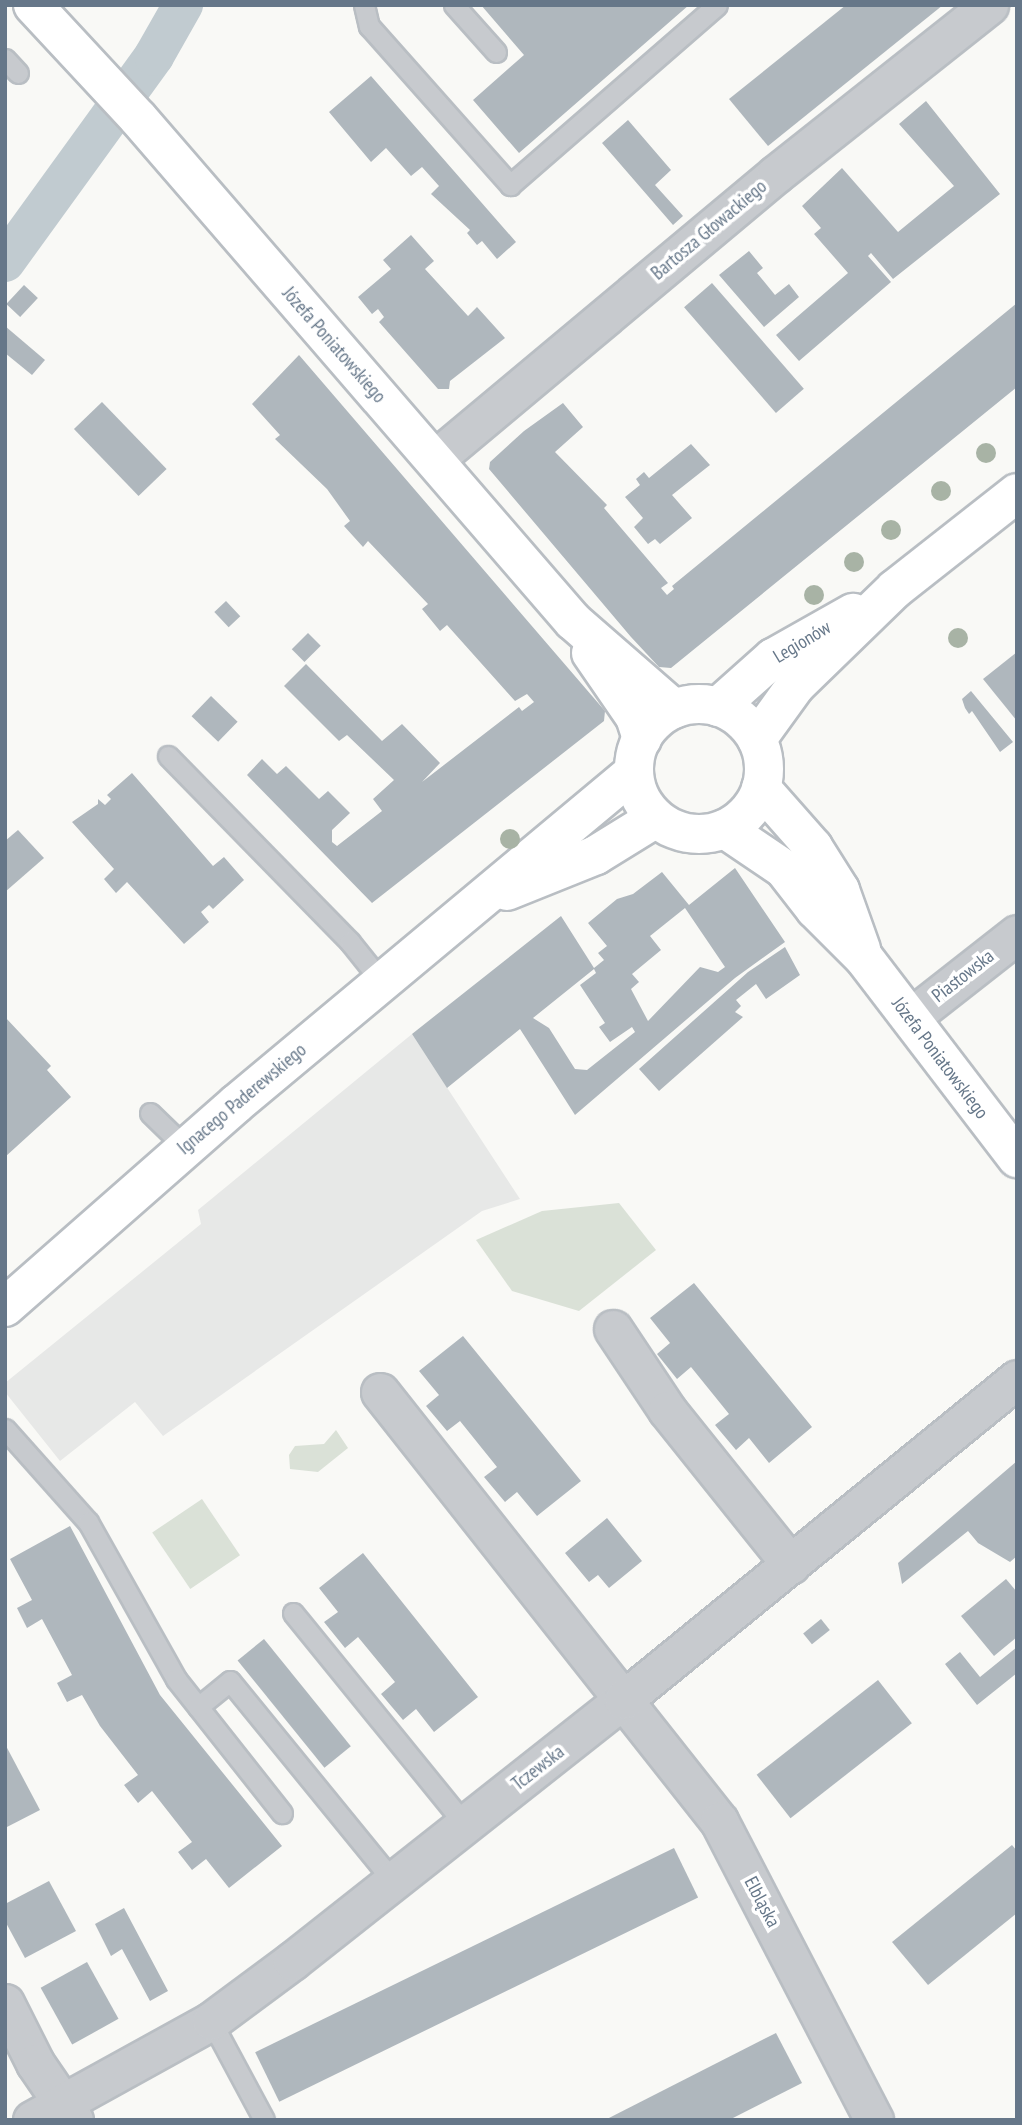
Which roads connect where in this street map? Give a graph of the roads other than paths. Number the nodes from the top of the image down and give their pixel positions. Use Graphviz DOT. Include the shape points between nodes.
graph roads {
  1 [pos="33,5"];
  2 [pos="364,5"];
  3 [pos="454,5"];
  4 [pos="717,5"];
  5 [pos="989,5"];
  6 [pos="496,52"];
  7 [pos="434,460"];
  8 [pos="1017,493"];
  9 [pos="895,590"];
  10 [pos="573,621"];
  11 [pos="718,707"];
  12 [pos="674,709"];
  13 [pos="757,738"];
  14 [pos="169,755"];
  15 [pos="638,755"];
  16 [pos="761,789"];
  17 [pos="656,818"];
  18 [pos="725,829"];
  19 [pos="486,900"];
  20 [pos="1017,934"];
  21 [pos="864,958"];
  22 [pos="382,982"];
  23 [pos="910,1018"];
  24 [pos="150,1113"];
  25 [pos="185,1147"];
  26 [pos="1017,1158"];
  27 [pos="5,1307"];
  28 [pos="613,1329"];
  29 [pos="1017,1379"];
  30 [pos="380,1392"];
  31 [pos="7,1434"];
  32 [pos="791,1565"];
  33 [pos="293,1613"];
  34 [pos="623,1700"];
  35 [pos="198,1707"];
  36 [pos="282,1813"];
  37 [pos="465,1825"];
  38 [pos="393,1881"];
  39 [pos="5,2003"];
  40 [pos="211,2021"];
  41 [pos="57,2114"];
  42 [pos="264,2120"];
  43 [pos="874,2120"];
  1 -- 7 [label="main road, Józefa Poniatowskiego" via="138,118"];
  2 -- 4 [label="lane" via="369,26 510,185"];
  3 -- 6 [label="lane"];
  5 -- 7 [label="street, Bartosza Głowackiego" via="776,174"];
  7 -- 10 [label="main road, Józefa Poniatowskiego"];
  8 -- 9 [label="main road, Legionów"];
  9 -- 11 [label="main road, Legionów" via="773,658"];
  9 -- 13 [label="main road, Legionów" via="796,685"];
  10 -- 12 [label="main road, Józefa Poniatowskiego"];
  10 -- 15 [label="main road, Józefa Poniatowskiego" via="635,717"];
  11 -- 12 [label="main road"];
  11 -- 13 [label="main road" via="747,725"];
  12 -- 15 [label="main road" via="650,726"];
  13 -- 16 [label="main road" via="763,763"];
  14 -- 22 [label="lane" via="350,942"];
  15 -- 17 [label="main road" via="637,789"];
  15 -- 19 [label="main road, Ignacego Paderewskiego"];
  16 -- 18 [label="main road" via="741,819"];
  16 -- 21 [label="main road, Józefa Poniatowskiego" via="813,847 840,890"];
  17 -- 18 [label="main road" via="689,834"];
  17 -- 19 [label="main road, Ignacego Paderewskiego" via="596,855"];
  18 -- 21 [label="main road, Józefa Poniatowskiego" via="784,869 815,909"];
  19 -- 22 [label="main road, Ignacego Paderewskiego"];
  20 -- 23 [label="street, Piastowska"];
  21 -- 23 [label="main road, Józefa Poniatowskiego"];
  22 -- 25 [label="main road, Ignacego Paderewskiego"];
  23 -- 26 [label="main road, Józefa Poniatowskiego"];
  24 -- 25 [label="lane"];
  25 -- 27 [label="main road, Ignacego Paderewskiego"];
  28 -- 32 [label="street" via="667,1410"];
  29 -- 32 [label="street, Tczewska"];
  30 -- 34 [label="street, Elbląska"];
  31 -- 35 [label="lane" via="88,1522 176,1679"];
  32 -- 34 [label="street, Tczewska"];
  33 -- 37 [label="lane"];
  34 -- 37 [label="street, Tczewska"];
  34 -- 43 [label="street, Elbląska" via="719,1821"];
  35 -- 36 [label="lane"];
  35 -- 38 [label="lane" via="230,1681"];
  37 -- 38 [label="street, Tczewska"];
  38 -- 40 [label="street, Tczewska"];
  39 -- 41 [label="street"];
  40 -- 41 [label="street, Tczewska"];
  40 -- 42 [label="lane"];
}
